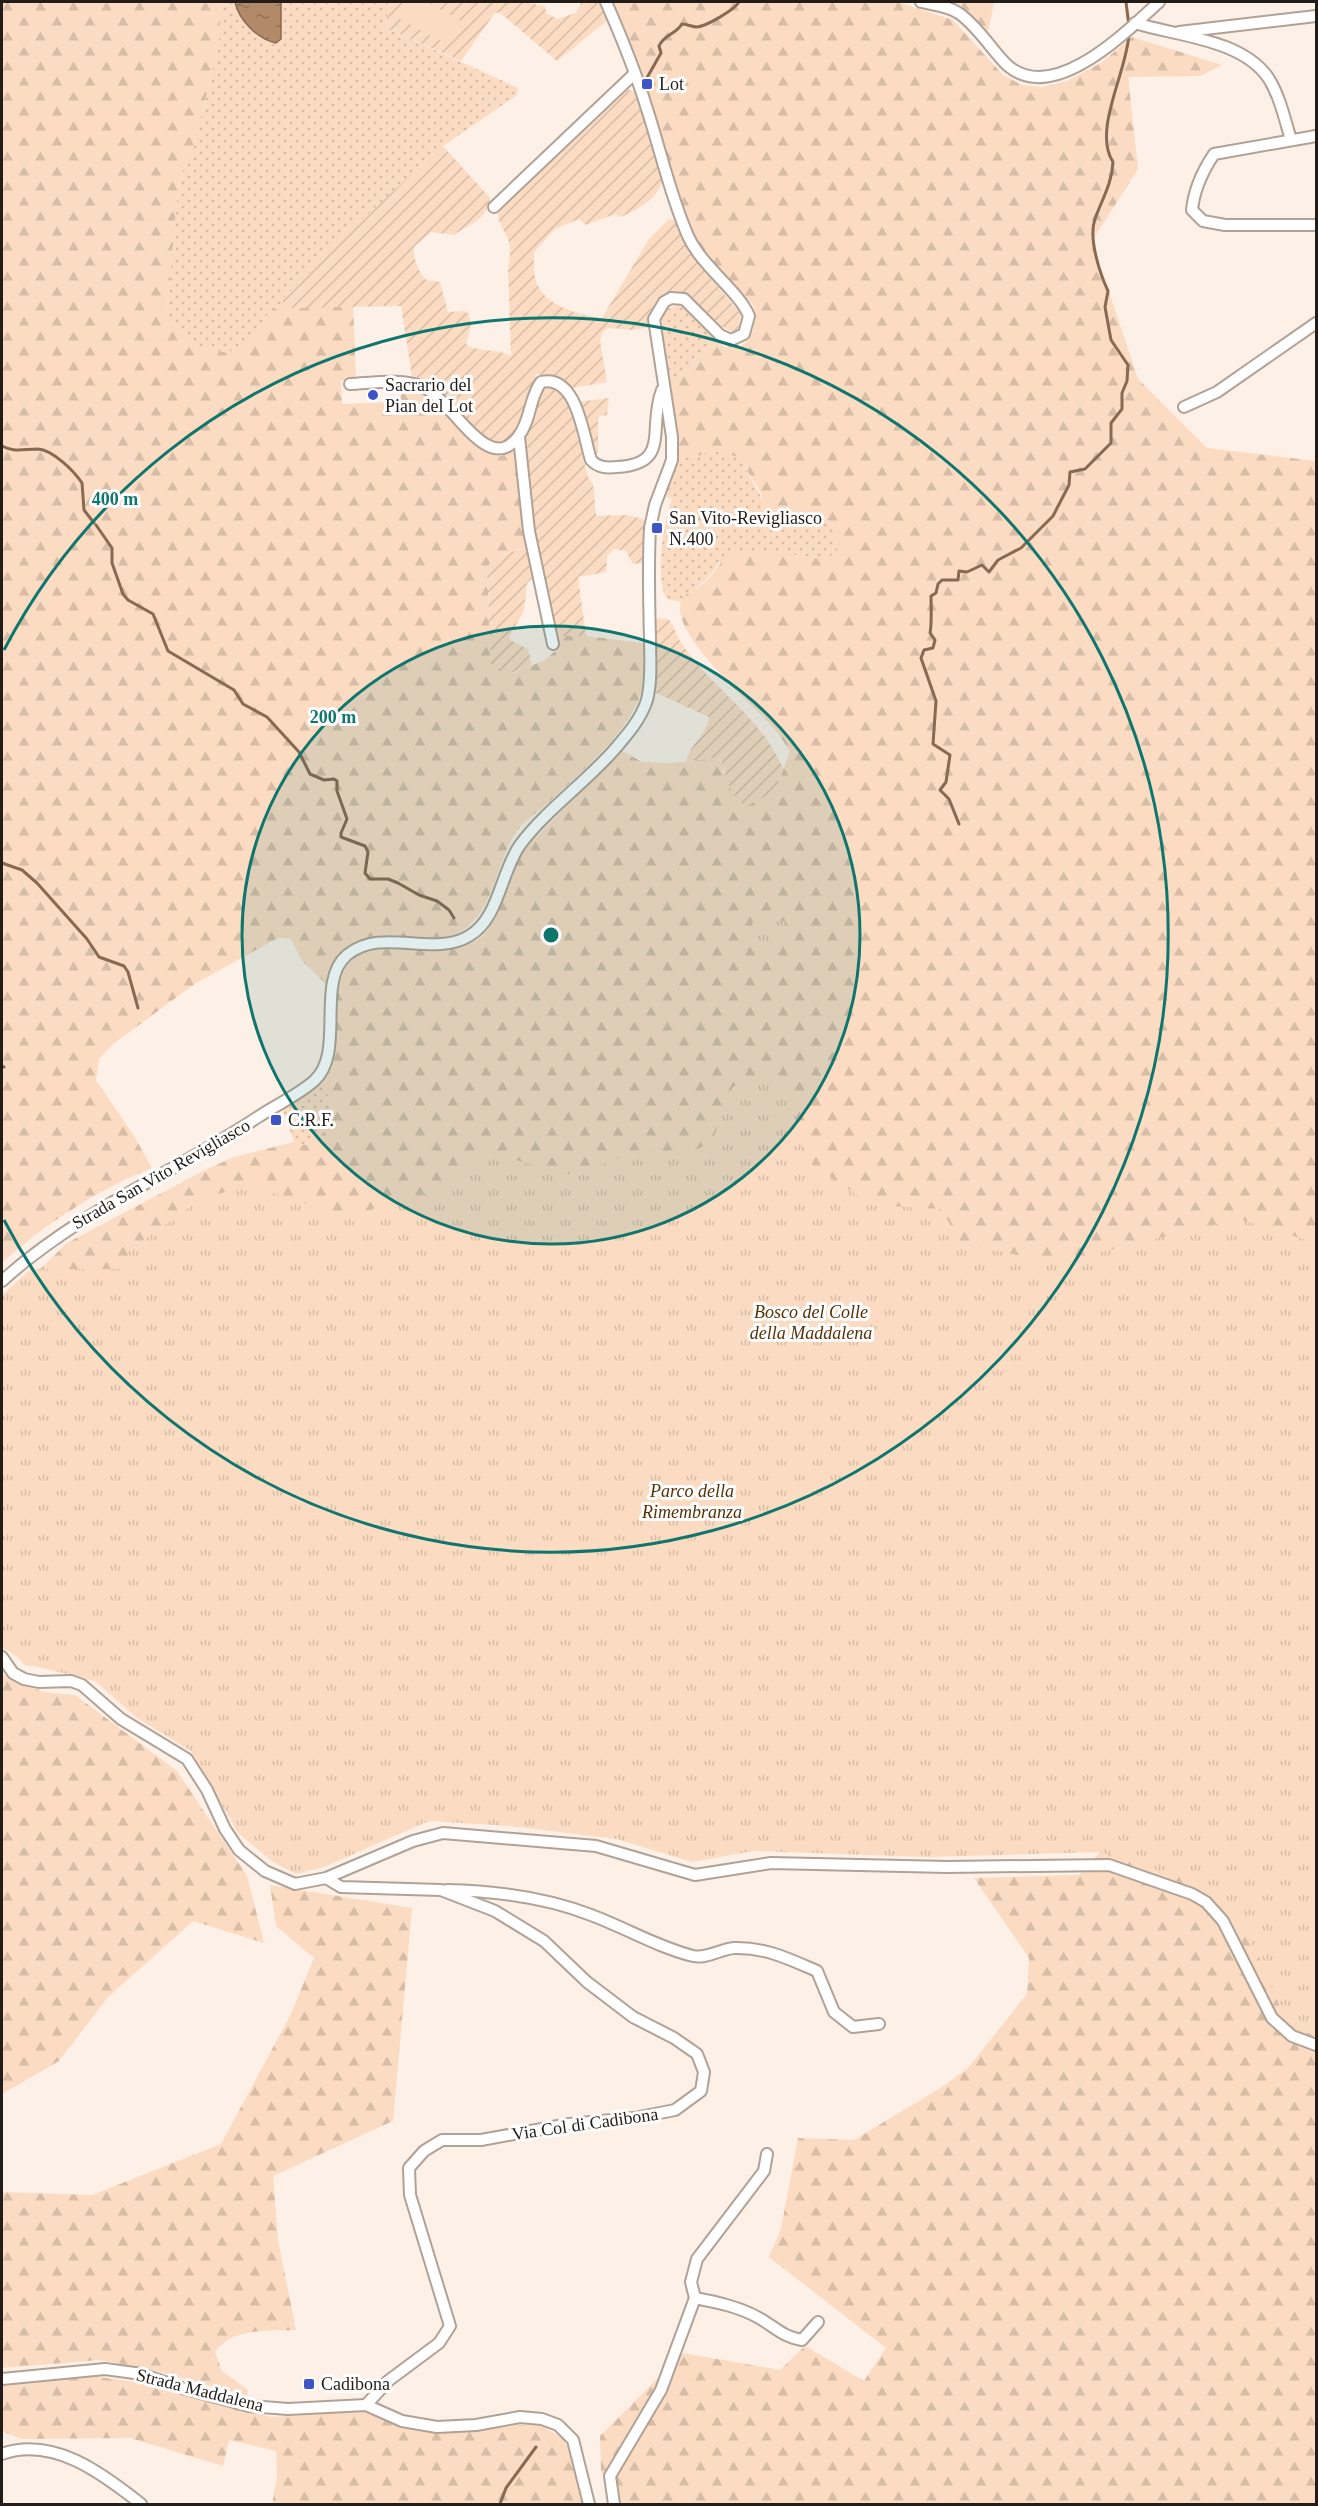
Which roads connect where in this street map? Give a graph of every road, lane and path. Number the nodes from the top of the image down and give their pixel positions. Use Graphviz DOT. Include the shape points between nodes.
graph roads {
  1 [pos="606,2"];
  2 [pos="921,2"];
  3 [pos="1158,2"];
  4 [pos="1317,16"];
  5 [pos="1135,23"];
  6 [pos="1175,32"];
  7 [pos="634,74"];
  8 [pos="1317,136"];
  9 [pos="1291,140"];
  10 [pos="494,207"];
  11 [pos="1317,225"];
  12 [pos="1317,323"];
  13 [pos="350,384"];
  14 [pos="663,388"];
  15 [pos="1184,406"];
  16 [pos="519,437"];
  17 [pos="553,644"];
  18 [pos="2,1281"];
  19 [pos="2,1657"];
  20 [pos="326,1878"];
  21 [pos="441,1890"];
  22 [pos="879,2024"];
  23 [pos="1317,2045"];
  24 [pos="767,2154"];
  25 [pos="695,2298"];
  26 [pos="818,2322"];
  27 [pos="2,2379"];
  28 [pos="366,2405"];
  29 [pos="2,2454"];
  30 [pos="141,2505"];
  31 [pos="589,2505"];
  32 [pos="614,2505"];
  1 -- 7 [label="street, Strada San Vito Revigliasco"];
  2 -- 5 [label="street" via="959,13 1008,65 1021,75 1038,77 1060,74 1083,63"];
  3 -- 5 [label="street"];
  4 -- 6 [label="street"];
  5 -- 6 [label="street"];
  6 -- 9 [label="street" via="1217,44 1254,63 1268,78 1280,102"];
  7 -- 10 [label="street"];
  7 -- 14 [label="street, Strada San Vito Revigliasco" via="688,235 702,260 749,316 744,334 731,340 720,335 690,303 677,298 664,302 656,312 653,327"];
  8 -- 9 [label="street"];
  9 -- 11 [label="street" via="1214,154 1201,174 1192,210 1203,221 1225,225"];
  12 -- 15 [label="street" via="1218,392"];
  13 -- 16 [label="street" via="408,382 426,388 482,444 494,450"];
  14 -- 16 [label="street, Strada San Vito Revigliasco" via="656,406 651,453 635,466 595,465 570,395 562,384 554,381 541,382 536,390"];
  14 -- 18 [label="street, Strada San Vito Revigliasco" via="672,460 651,528 650,684 633,727 520,846 475,933 443,946 376,944 356,950 340,962 333,983 326,1059 316,1080 201,1153 94,1211"];
  16 -- 17 [label="street, Strada San Vito Revigliasco" via="529,531"];
  19 -- 20 [label="street" via="13,1673 24,1679 82,1684 121,1719 187,1759 239,1850 265,1871 295,1884"];
  20 -- 21 [label="street, Via Col di Cadibona" via="341,1887"];
  20 -- 23 [label="street" via="413,1841 442,1833 596,1846 695,1875 771,1863 1110,1865 1206,1902 1223,1921 1272,2018 1292,2036"];
  21 -- 22 [label="street, Via Col di Cadibona" via="488,1891 538,1899 589,1914 663,1947 697,1957 732,1948 771,1951 817,1971 834,2012 853,2027"];
  21 -- 28 [label="street, Via Col di Cadibona" via="495,1911 544,1941 587,1982 633,2017 697,2054 704,2072 701,2091 675,2110 482,2140 442,2140 424,2151 409,2168 410,2195 450,2325 439,2343 388,2381"];
  24 -- 25 [label="street" via="764,2171 698,2259 691,2282"];
  25 -- 26 [label="street" via="759,2318 786,2337 802,2340"];
  25 -- 32 [label="street" via="661,2390 610,2476"];
  27 -- 28 [label="street, Strada Maddalena" via="105,2369 142,2374 249,2406 288,2409"];
  28 -- 31 [label="street, Strada Maddalena" via="402,2421 437,2427 520,2417 558,2425 573,2440"];
  29 -- 30 [label="street" via="20,2447 51,2451 111,2480"];
}
